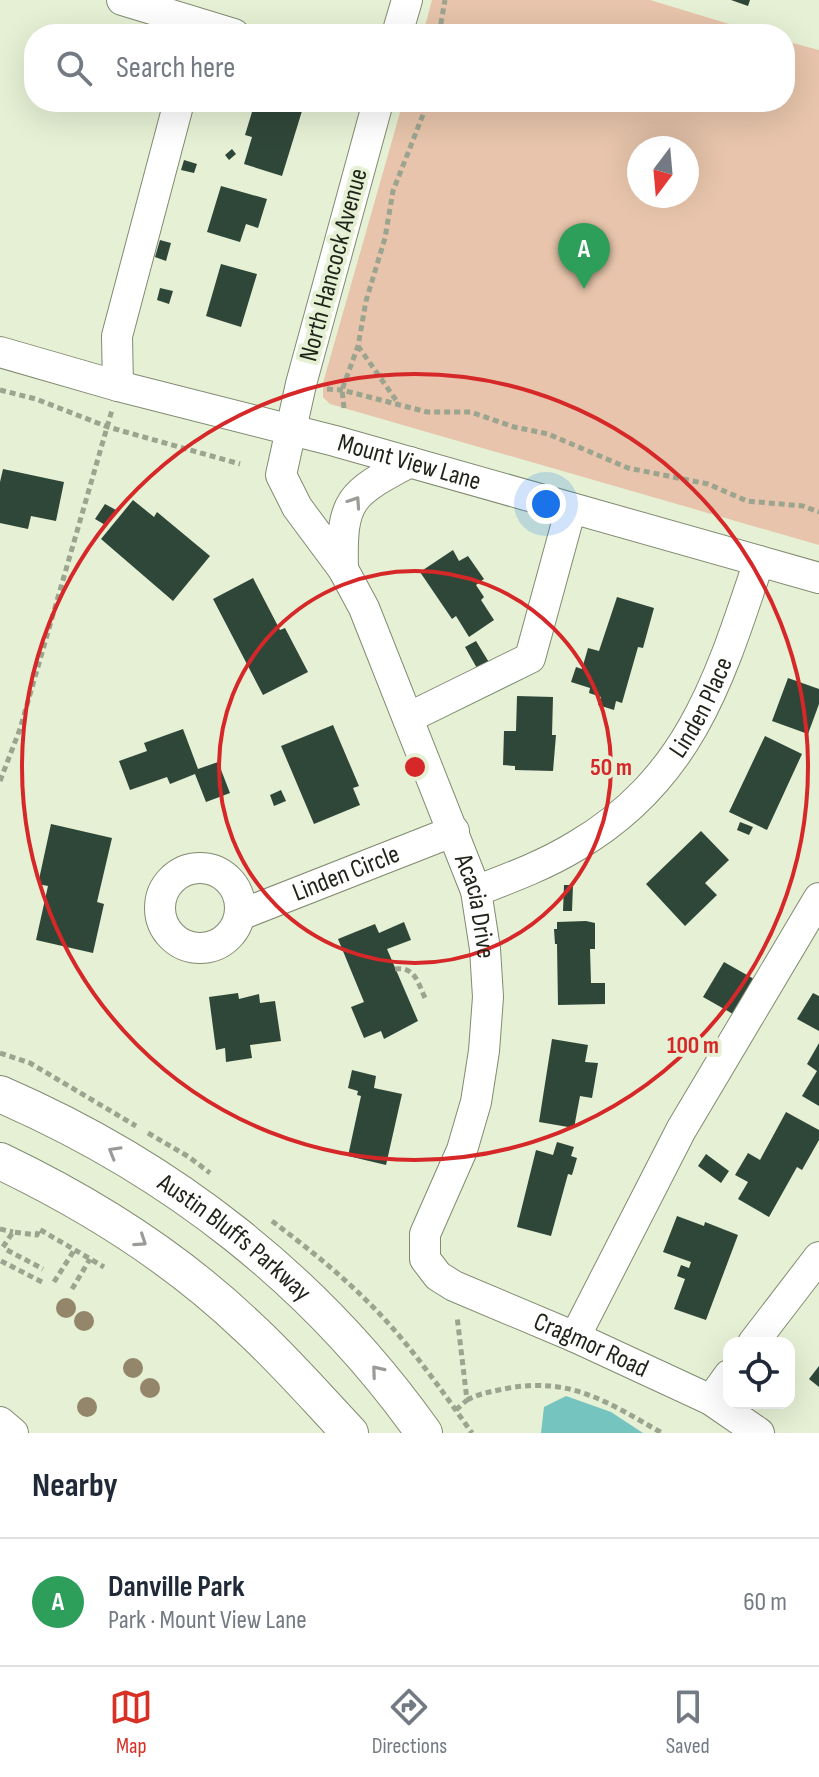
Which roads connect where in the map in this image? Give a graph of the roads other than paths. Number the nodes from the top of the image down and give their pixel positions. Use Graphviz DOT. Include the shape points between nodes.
graph roads {
  1 [pos="122,0"];
  2 [pos="407,0"];
  3 [pos="200,19"];
  4 [pos="400,24"];
  5 [pos="176,112"];
  6 [pos="375,112"];
  7 [pos="0,352"];
  8 [pos="118,386"];
  9 [pos="291,429"];
  10 [pos="410,462"];
  11 [pos="571,508"];
  12 [pos="759,561"];
  13 [pos="343,569"];
  14 [pos="819,578"];
  15 [pos="408,718"];
  16 [pos="454,831"];
  17 [pos="476,891"];
  18 [pos="819,898"];
  19 [pos="240,915"];
  20 [pos="0,1094"];
  21 [pos="0,1161"];
  22 [pos="819,1257"];
  23 [pos="425,1259"];
  24 [pos="575,1337"];
  25 [pos="758,1337"];
  26 [pos="723,1383"];
  27 [pos="711,1400"];
  28 [pos="0,1422"];
  29 [pos="13,1433"];
  30 [pos="350,1433"];
  31 [pos="424,1433"];
  32 [pos="759,1433"];
  1 -- 3 [label="street"];
  2 -- 4 [label="street"];
  5 -- 8 [label="street" via="117,336"];
  6 -- 9 [label="street, North Hancock Avenue"];
  7 -- 8 [label="street, Mount View Lane"];
  8 -- 9 [label="street, Mount View Lane"];
  9 -- 10 [label="street, Mount View Lane"];
  9 -- 13 [label="street, Acacia Drive" via="281,475 297,507"];
  10 -- 11 [label="street, Mount View Lane"];
  13 -- 10 [label="street, Acacia Drive, one-way" via="342,528 351,504 368,485"];
  11 -- 12 [label="street, Mount View Lane"];
  11 -- 15 [label="street" via="530,658"];
  12 -- 14 [label="street, Mount View Lane"];
  12 -- 17 [label="street, Linden Place" via="709,700 657,780 577,846"];
  13 -- 15 [label="street, Acacia Drive"];
  15 -- 16 [label="street, Acacia Drive"];
  16 -- 17 [label="street, Acacia Drive"];
  16 -- 19 [label="street, Linden Circle"];
  17 -- 23 [label="street, Acacia Drive" via="488,997 484,1051 462,1150 425,1234"];
  18 -- 24 [label="street" via="681,1130"];
  31 -- 20 [label="main road, Austin Bluffs Parkway, one-way" via="352,1341 218,1218 89,1138"];
  21 -- 30 [label="main road, one-way" via="77,1201 180,1268 248,1326"];
  22 -- 25 [label="street"];
  23 -- 24 [label="street, Cragmor Road" via="454,1286"];
  24 -- 27 [label="street, Cragmor Road"];
  26 -- 27 [label="street"];
  27 -- 32 [label="street, Cragmor Road"];
  28 -- 29 [label="street"];
}
